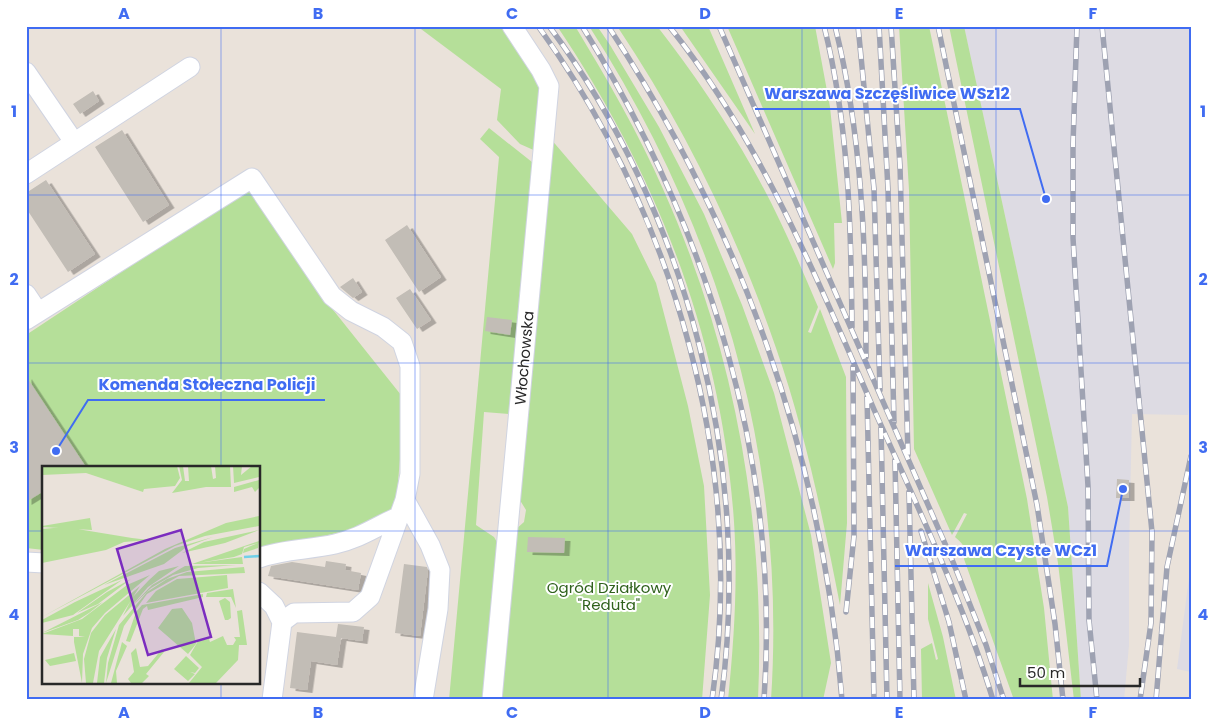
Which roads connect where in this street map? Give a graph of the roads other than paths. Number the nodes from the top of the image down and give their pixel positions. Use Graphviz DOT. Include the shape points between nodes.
graph roads {
  1 [pos="512,26"];
  2 [pos="190,67"];
  3 [pos="26,72"];
  4 [pos="74,142"];
  5 [pos="26,174"];
  6 [pos="26,294"];
  7 [pos="32,316"];
  8 [pos="402,508"];
  9 [pos="260,558"];
  10 [pos="26,562"];
  11 [pos="42,563"];
  12 [pos="260,593"];
  13 [pos="282,622"];
  14 [pos="272,700"];
  15 [pos="423,700"];
  16 [pos="492,700"];
  1 -- 16 [label="street, Włochowska" via="549,86"];
  2 -- 4 [label="street"];
  3 -- 4 [label="street"];
  4 -- 5 [label="street"];
  6 -- 7 [label="street"];
  7 -- 8 [label="street" via="252,178 332,296 402,342 410,366 410,474"];
  8 -- 9 [label="street" via="364,536"];
  8 -- 13 [label="street" via="370,597 353,612 294,613"];
  8 -- 15 [label="street" via="430,545 440,570 438,609"];
  10 -- 11 [label="street"];
  12 -- 13 [label="street" via="274,606"];
  13 -- 14 [label="street"];
}
